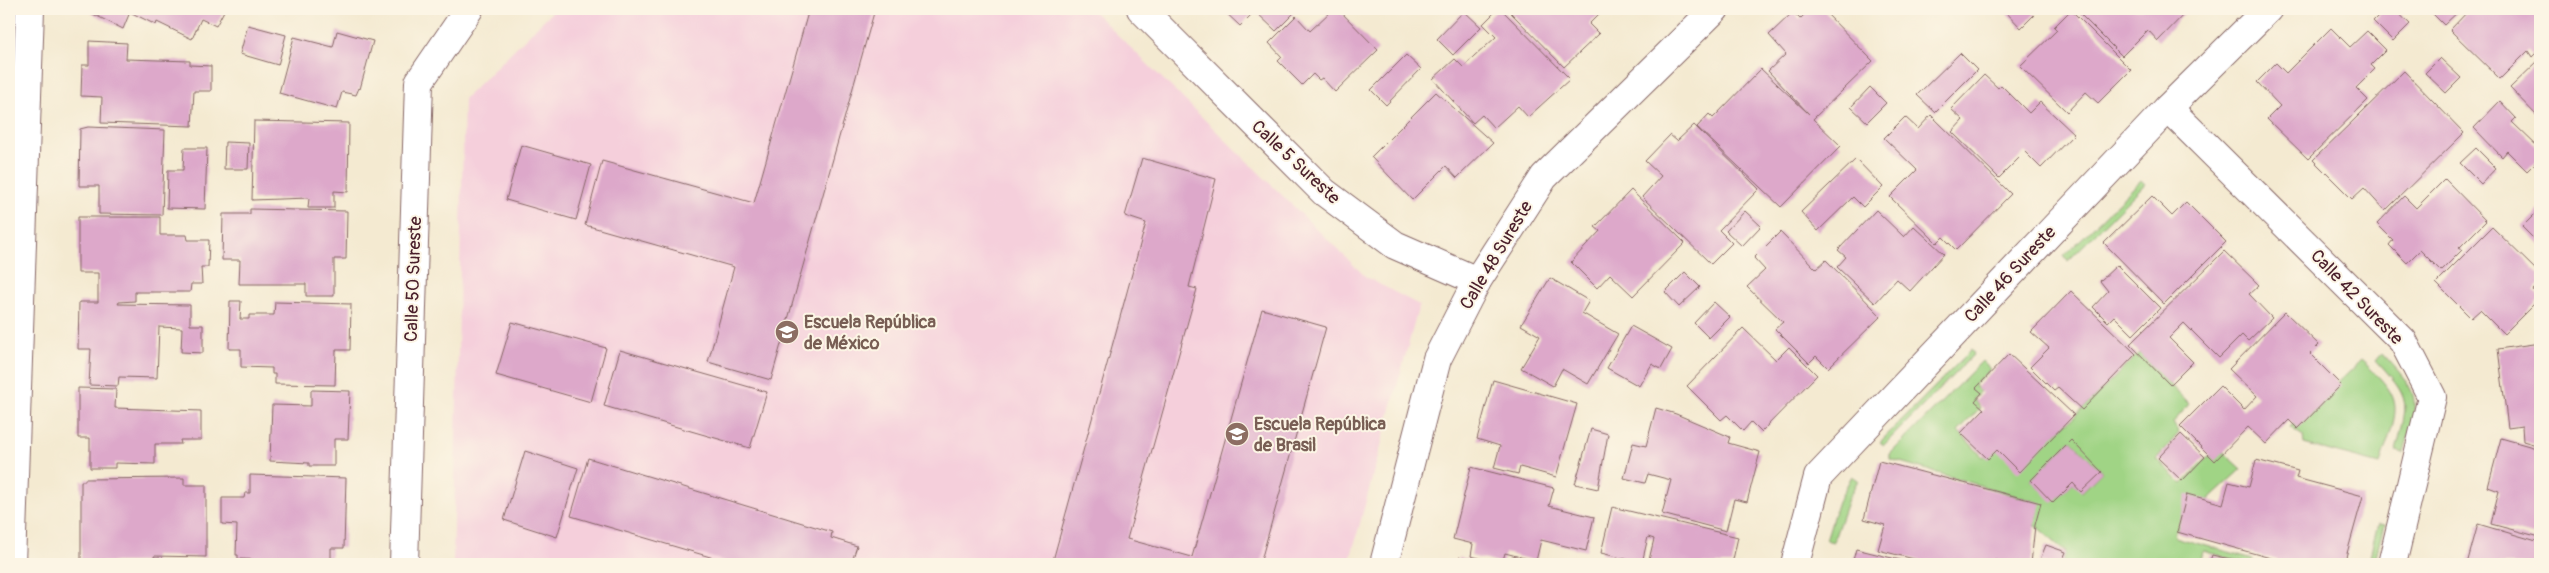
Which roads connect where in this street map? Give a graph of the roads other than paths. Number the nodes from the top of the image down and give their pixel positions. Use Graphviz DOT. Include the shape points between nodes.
graph roads {
  1 [pos="30,9"];
  2 [pos="469,9"];
  3 [pos="1141,9"];
  4 [pos="2268,9"];
  5 [pos="1711,10"];
  6 [pos="2168,108"];
  7 [pos="1477,281"];
  8 [pos="11,564"];
  9 [pos="404,564"];
  10 [pos="1384,564"];
  11 [pos="1795,564"];
  12 [pos="2392,564"];
  1 -- 8 [label="street"];
  2 -- 9 [label="street, Calle 50 Sureste" via="419,82"];
  3 -- 7 [label="street, Calle 5 Sureste" via="1324,192 1395,245"];
  4 -- 6 [label="street, Calle 46 Sureste"];
  5 -- 7 [label="street, Calle 48 Sureste" via="1544,177"];
  6 -- 11 [label="street, Calle 46 Sureste" via="1818,477"];
  6 -- 12 [label="street, Calle 42 Sureste" via="2403,341 2432,397"];
  7 -- 10 [label="street, Calle 48 Sureste" via="1437,359"];
}
